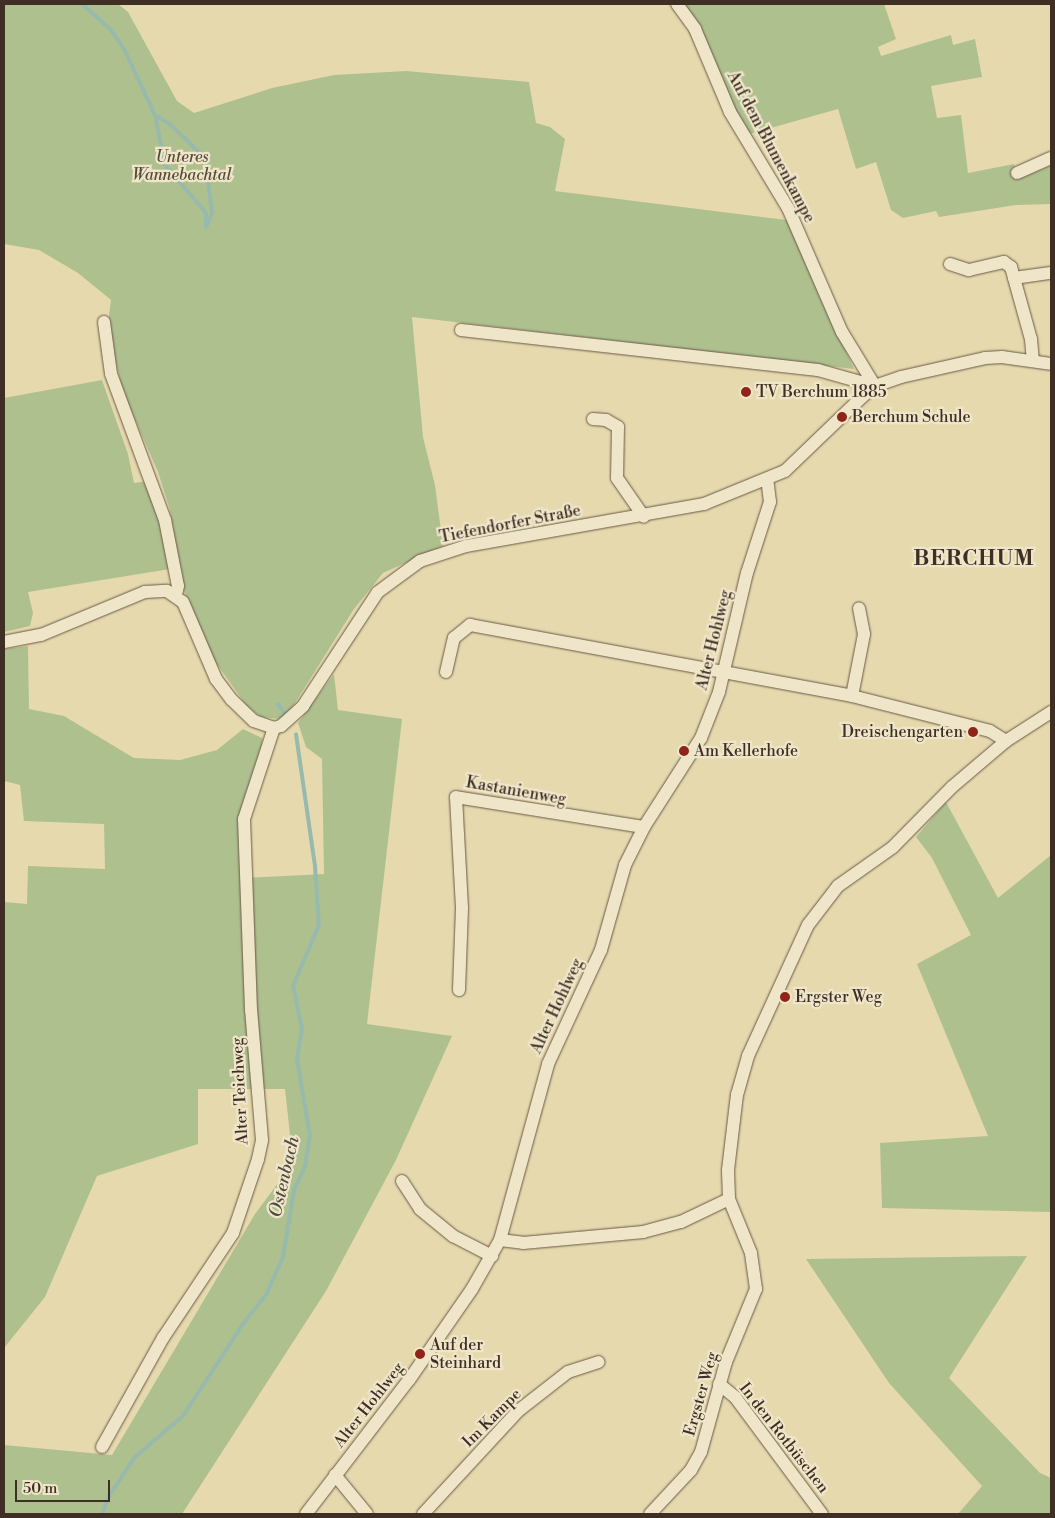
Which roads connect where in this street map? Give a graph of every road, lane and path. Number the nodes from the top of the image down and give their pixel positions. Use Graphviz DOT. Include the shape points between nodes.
graph roads {
  1 [pos="677,4"];
  2 [pos="1051,158"];
  3 [pos="1016,173"];
  4 [pos="950,264"];
  5 [pos="1051,272"];
  6 [pos="1014,278"];
  7 [pos="104,322"];
  8 [pos="462,330"];
  9 [pos="1033,360"];
  10 [pos="1051,364"];
  11 [pos="876,386"];
  12 [pos="593,419"];
  13 [pos="767,479"];
  14 [pos="644,517"];
  15 [pos="176,595"];
  16 [pos="859,608"];
  17 [pos="4,642"];
  18 [pos="446,672"];
  19 [pos="724,672"];
  20 [pos="852,696"];
  21 [pos="1051,712"];
  22 [pos="274,728"];
  23 [pos="1006,742"];
  24 [pos="644,827"];
  25 [pos="459,990"];
  26 [pos="402,1181"];
  27 [pos="729,1198"];
  28 [pos="500,1240"];
  29 [pos="492,1256"];
  30 [pos="598,1362"];
  31 [pos="719,1384"];
  32 [pos="102,1447"];
  33 [pos="335,1475"];
  34 [pos="306,1514"];
  35 [pos="367,1514"];
  36 [pos="423,1514"];
  37 [pos="650,1514"];
  38 [pos="822,1514"];
  1 -- 11 [label="street, Auf dem Blumenkampe" via="695,29 730,112 788,208 842,332"];
  2 -- 3 [label="street"];
  4 -- 6 [label="street" via="968,270 1004,262 1011,268"];
  5 -- 6 [label="street"];
  6 -- 9 [label="street" via="1031,339"];
  7 -- 15 [label="street" via="111,374 165,520 178,586"];
  8 -- 11 [label="street" via="818,370"];
  9 -- 10 [label="street, Tiefendorfer Straße"];
  9 -- 11 [label="street, Tiefendorfer Straße" via="1002,356 960,361"];
  11 -- 13 [label="street, Tiefendorfer Straße" via="792,465"];
  12 -- 14 [label="street" via="618,427 617,478"];
  13 -- 14 [label="street, Tiefendorfer Straße" via="704,504"];
  13 -- 19 [label="street, Alter Hohlweg" via="770,502 747,572"];
  14 -- 22 [label="street, Tiefendorfer Straße" via="466,546 420,561 378,592 303,706 287,723"];
  15 -- 17 [label="street" via="153,590 41,635"];
  15 -- 22 [label="street" via="192,618 216,679 245,713 262,725"];
  16 -- 20 [label="street" via="864,634"];
  18 -- 19 [label="street" via="454,638 470,625"];
  19 -- 20 [label="street"];
  19 -- 24 [label="street, Alter Hohlweg" via="701,738"];
  20 -- 23 [label="street" via="990,731"];
  21 -- 23 [label="street, Ergster Weg"];
  22 -- 32 [label="street, Alter Teichweg" via="244,819 252,1010 262,1140 258,1159 233,1233 163,1338"];
  23 -- 27 [label="street, Ergster Weg" via="952,787 893,847 838,886 818,908 742,1073 728,1170"];
  24 -- 25 [label="street, Kastanienweg" via="456,797 462,908"];
  24 -- 28 [label="street, Alter Hohlweg" via="625,865 601,950 548,1064"];
  26 -- 29 [label="street" via="420,1209 453,1236"];
  27 -- 28 [label="street" via="681,1222 642,1232 523,1244"];
  27 -- 31 [label="street, Ergster Weg" via="751,1253 756,1289"];
  28 -- 29 [label="street, Alter Hohlweg"];
  29 -- 33 [label="street, Alter Hohlweg" via="409,1380"];
  30 -- 36 [label="street, Im Kampe" via="568,1372 518,1411"];
  31 -- 37 [label="street, Ergster Weg" via="701,1452 691,1470"];
  31 -- 38 [label="street, In den Rotbüschen" via="735,1397"];
  33 -- 34 [label="street, Alter Hohlweg"];
  33 -- 35 [label="street"];
}
